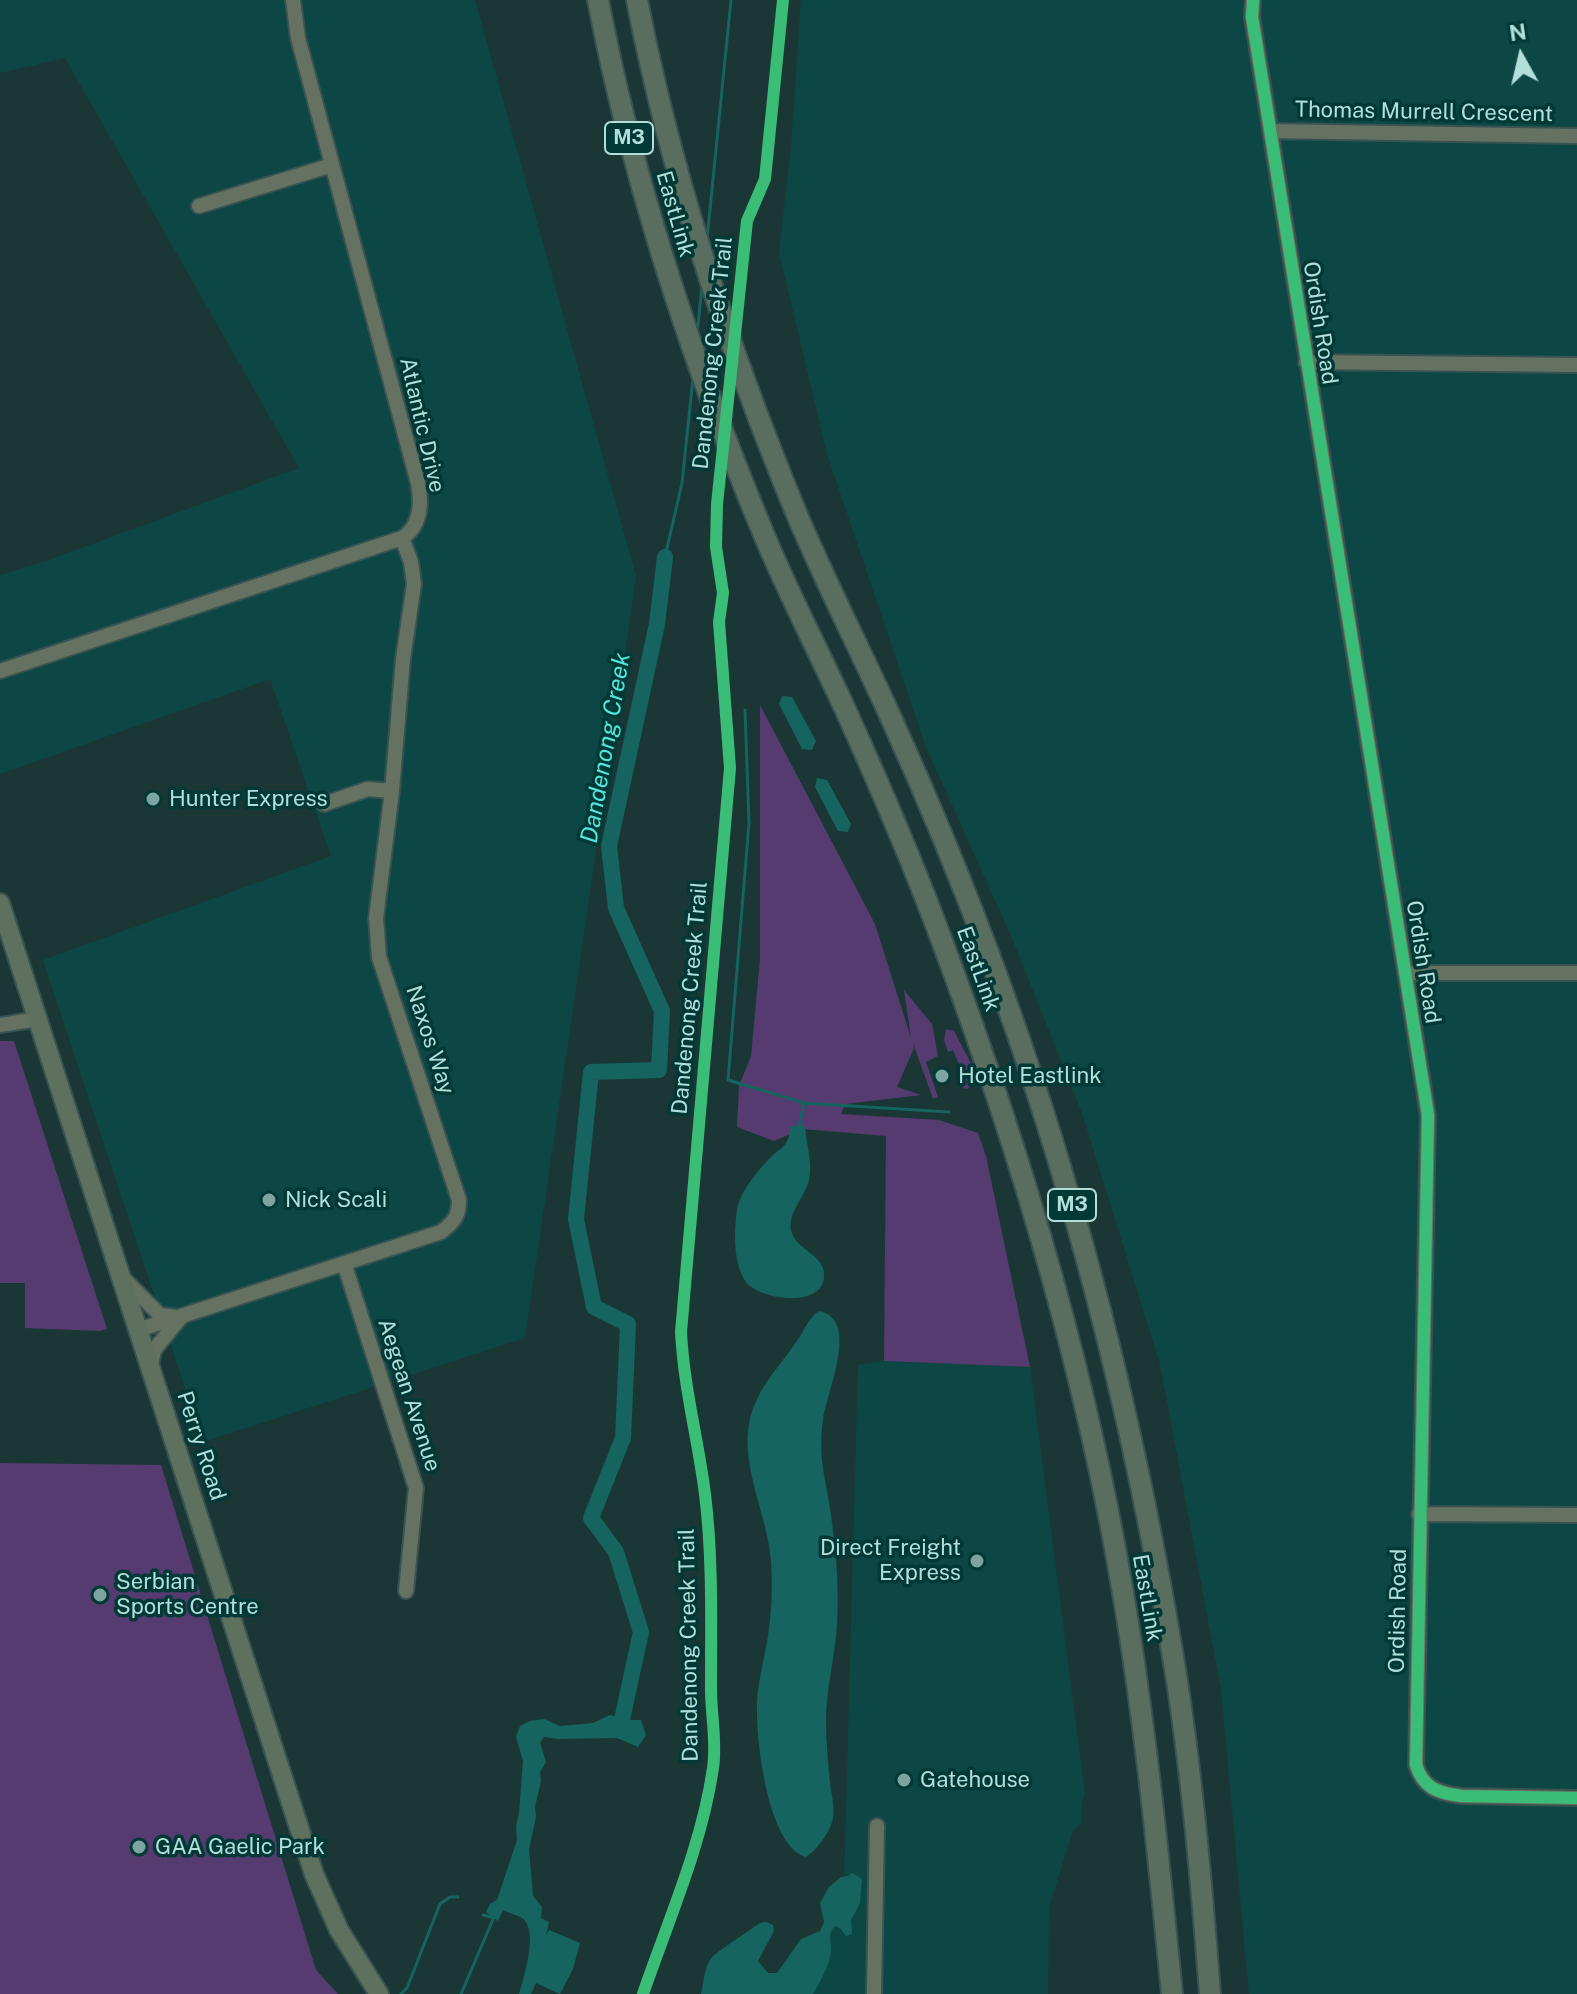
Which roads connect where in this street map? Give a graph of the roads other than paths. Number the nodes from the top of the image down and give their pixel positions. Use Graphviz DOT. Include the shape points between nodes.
graph roads {
  1 [pos="293,0"];
  2 [pos="598,0"];
  3 [pos="637,0"];
  4 [pos="1253,0"];
  5 [pos="1270,131"];
  6 [pos="1577,136"];
  7 [pos="332,165"];
  8 [pos="199,206"];
  9 [pos="1306,362"];
  10 [pos="1577,365"];
  11 [pos="402,538"];
  12 [pos="0,671"];
  13 [pos="392,791"];
  14 [pos="324,804"];
  15 [pos="0,903"];
  16 [pos="1405,973"];
  17 [pos="1577,973"];
  18 [pos="38,1019"];
  19 [pos="0,1025"];
  20 [pos="344,1263"];
  21 [pos="121,1276"];
  22 [pos="182,1317"];
  23 [pos="138,1330"];
  24 [pos="150,1368"];
  25 [pos="1419,1514"];
  26 [pos="1577,1515"];
  27 [pos="406,1591"];
  28 [pos="1577,1798"];
  29 [pos="877,1826"];
  30 [pos="379,1994"];
  31 [pos="874,1994"];
  32 [pos="1172,1994"];
  33 [pos="1210,1994"];
  1 -- 7 [label="street, Atlantic Drive"];
  2 -- 32 [label="highway, EastLink / M3" via="616,88 668,274 716,415 937,928 997,1094 1044,1250 1084,1402 1123,1593 1151,1784"];
  3 -- 33 [label="highway, EastLink / M3" via="713,292 775,461 969,903 1066,1186 1116,1372 1149,1523 1177,1685"];
  4 -- 5 [label="street, Ordish Road"];
  5 -- 6 [label="street, Thomas Murrell Crescent"];
  5 -- 9 [label="street, Ordish Road"];
  7 -- 8 [label="street"];
  7 -- 11 [label="street, Atlantic Drive" via="418,483 418,519"];
  9 -- 10 [label="street"];
  9 -- 16 [label="street, Ordish Road"];
  11 -- 12 [label="street"];
  11 -- 13 [label="street, Naxos Way" via="414,584"];
  13 -- 14 [label="street" via="368,789"];
  13 -- 20 [label="street, Naxos Way" via="376,939 459,1211 441,1232"];
  15 -- 18 [label="main road, Perry Road"];
  16 -- 17 [label="street"];
  16 -- 25 [label="street, Ordish Road" via="1428,1115"];
  18 -- 19 [label="street"];
  18 -- 21 [label="main road, Perry Road"];
  20 -- 22 [label="street, Naxos Way"];
  20 -- 27 [label="street, Aegean Avenue" via="416,1488"];
  21 -- 22 [label="street" via="160,1315"];
  21 -- 23 [label="main road, Perry Road"];
  22 -- 23 [label="street, Naxos Way"];
  22 -- 24 [label="street" via="154,1350"];
  23 -- 24 [label="main road, Perry Road"];
  24 -- 30 [label="main road, Perry Road" via="314,1874 339,1930"];
  25 -- 26 [label="street"];
  25 -- 28 [label="street, Ordish Road" via="1420,1777 1429,1787 1452,1795"];
  29 -- 31 [label="street"];
}
